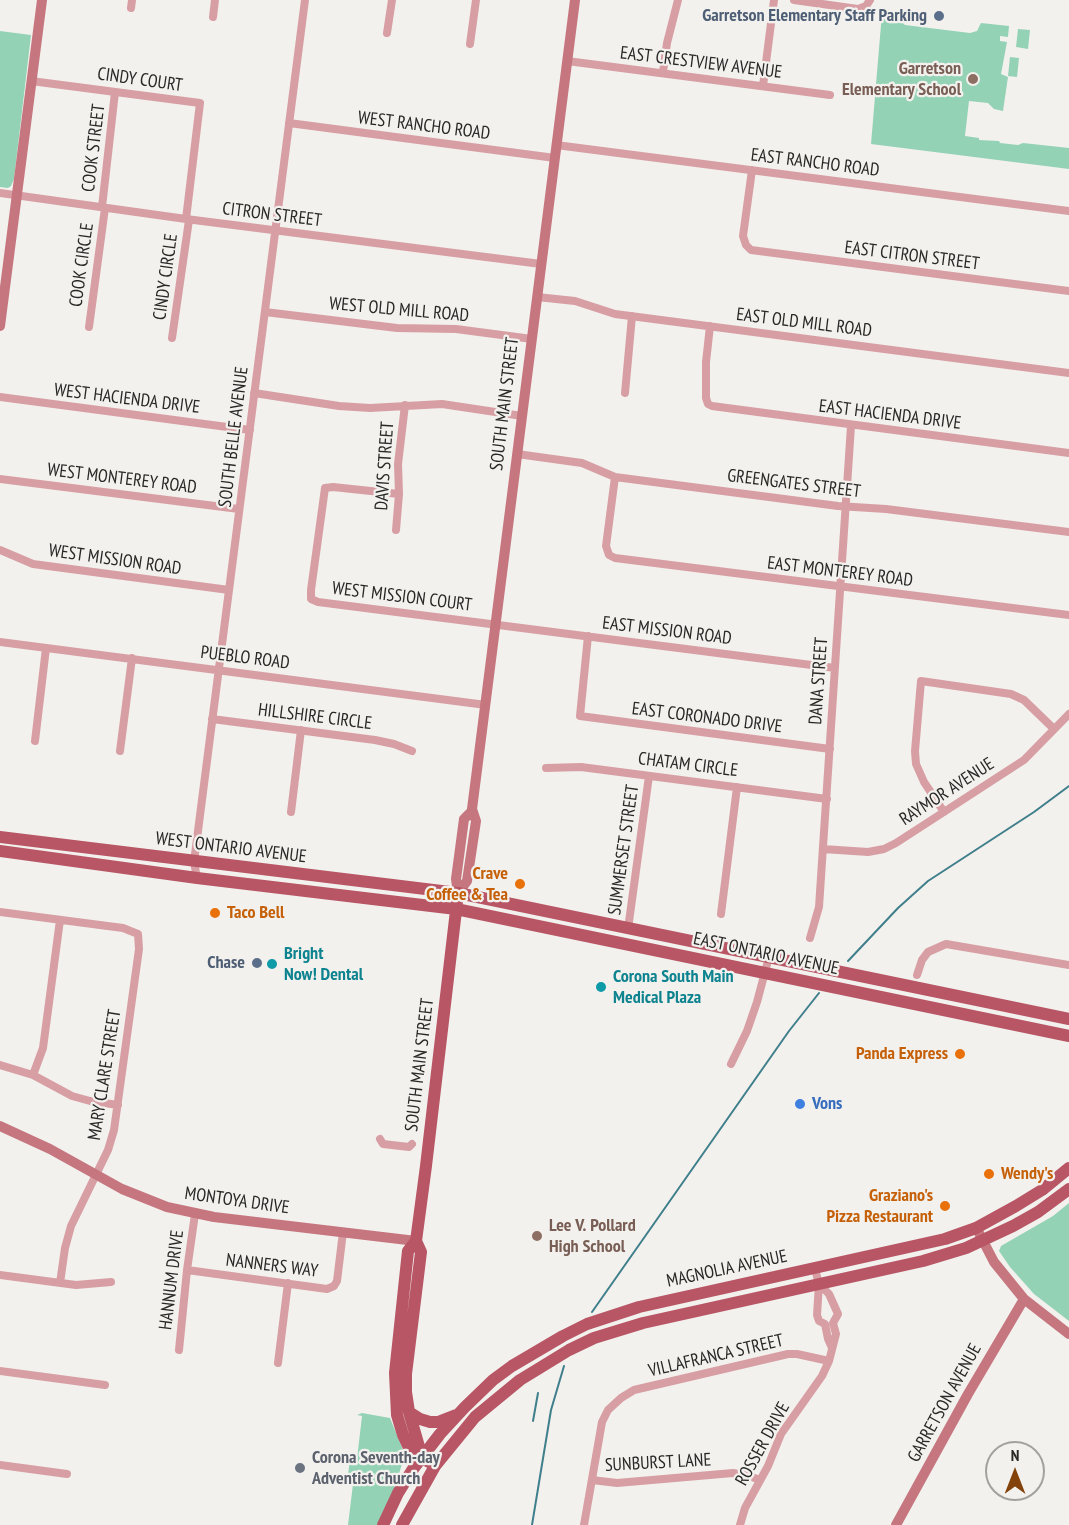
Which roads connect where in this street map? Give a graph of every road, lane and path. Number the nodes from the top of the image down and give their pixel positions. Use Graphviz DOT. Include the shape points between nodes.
graph roads {
  1 [pos="42,0"];
  2 [pos="215,0"];
  3 [pos="305,0"];
  4 [pos="392,0"];
  5 [pos="476,0"];
  6 [pos="575,0"];
  7 [pos="678,0"];
  8 [pos="774,0"];
  9 [pos="794,0"];
  10 [pos="868,3"];
  11 [pos="213,17"];
  12 [pos="387,33"];
  13 [pos="470,44"];
  14 [pos="567,61"];
  15 [pos="663,72"];
  16 [pos="32,81"];
  17 [pos="763,86"];
  18 [pos="115,92"];
  19 [pos="830,95"];
  20 [pos="289,123"];
  21 [pos="556,145"];
  22 [pos="555,158"];
  23 [pos="752,170"];
  24 [pos="0,193"];
  25 [pos="17,196"];
  26 [pos="103,207"];
  27 [pos="1069,211"];
  28 [pos="187,220"];
  29 [pos="275,230"];
  30 [pos="541,264"];
  31 [pos="1069,291"];
  32 [pos="537,297"];
  33 [pos="2,303"];
  34 [pos="265,312"];
  35 [pos="632,316"];
  36 [pos="0,326"];
  37 [pos="710,326"];
  38 [pos="89,327"];
  39 [pos="172,338"];
  40 [pos="532,339"];
  41 [pos="1069,373"];
  42 [pos="254,393"];
  43 [pos="625,393"];
  44 [pos="0,397"];
  45 [pos="405,405"];
  46 [pos="522,416"];
  47 [pos="851,426"];
  48 [pos="250,430"];
  49 [pos="1069,453"];
  50 [pos="517,454"];
  51 [pos="615,477"];
  52 [pos="0,479"];
  53 [pos="399,494"];
  54 [pos="846,507"];
  55 [pos="239,509"];
  56 [pos="396,530"];
  57 [pos="1069,532"];
  58 [pos="0,550"];
  59 [pos="840,587"];
  60 [pos="229,590"];
  61 [pos="1069,615"];
  62 [pos="496,624"];
  63 [pos="588,636"];
  64 [pos="0,642"];
  65 [pos="46,648"];
  66 [pos="132,658"];
  67 [pos="835,668"];
  68 [pos="219,670"];
  69 [pos="486,705"];
  70 [pos="1069,714"];
  71 [pos="212,719"];
  72 [pos="1054,729"];
  73 [pos="301,730"];
  74 [pos="35,741"];
  75 [pos="830,749"];
  76 [pos="120,751"];
  77 [pos="412,751"];
  78 [pos="546,768"];
  79 [pos="649,776"];
  80 [pos="737,787"];
  81 [pos="826,799"];
  82 [pos="291,812"];
  83 [pos="944,812"];
  84 [pos="0,837"];
  85 [pos="823,849"];
  86 [pos="0,852"];
  87 [pos="194,862"];
  88 [pos="197,878"];
  89 [pos="458,893"];
  90 [pos="456,909"];
  91 [pos="0,912"];
  92 [pos="721,914"];
  93 [pos="60,920"];
  94 [pos="543,926"];
  95 [pos="628,929"];
  96 [pos="810,938"];
  97 [pos="769,957"];
  98 [pos="1069,965"];
  99 [pos="765,972"];
  100 [pos="917,975"];
  101 [pos="1069,1019"];
  102 [pos="1069,1036"];
  103 [pos="731,1064"];
  104 [pos="0,1065"];
  105 [pos="33,1075"];
  106 [pos="118,1105"];
  107 [pos="0,1125"];
  108 [pos="380,1139"];
  109 [pos="412,1144"];
  110 [pos="1069,1168"];
  111 [pos="96,1175"];
  112 [pos="1069,1189"];
  113 [pos="195,1214"];
  114 [pos="976,1228"];
  115 [pos="343,1232"];
  116 [pos="416,1241"];
  117 [pos="982,1241"];
  118 [pos="815,1269"];
  119 [pos="187,1270"];
  120 [pos="0,1275"];
  121 [pos="111,1282"];
  122 [pos="60,1283"];
  123 [pos="288,1283"];
  124 [pos="819,1284"];
  125 [pos="1024,1299"];
  126 [pos="829,1323"];
  127 [pos="1069,1334"];
  128 [pos="179,1350"];
  129 [pos="829,1361"];
  130 [pos="278,1363"];
  131 [pos="0,1371"];
  132 [pos="105,1385"];
  133 [pos="409,1412"];
  134 [pos="460,1413"];
  135 [pos="422,1457"];
  136 [pos="0,1465"];
  137 [pos="435,1466"];
  138 [pos="67,1474"];
  139 [pos="592,1480"];
  140 [pos="760,1480"];
  141 [pos="383,1525"];
  142 [pos="402,1525"];
  143 [pos="584,1525"];
  144 [pos="740,1525"];
  145 [pos="897,1525"];
  1 -- 16 [label="street"];
  2 -- 11 [label="street"];
  3 -- 20 [label="street, SOUTH BELLE AVENUE"];
  4 -- 12 [label="street"];
  5 -- 13 [label="street"];
  6 -- 14 [label="street, SOUTH MAIN STREET"];
  7 -- 15 [label="street"];
  8 -- 17 [label="street"];
  9 -- 10 [label="street" via="858,9"];
  14 -- 15 [label="street, EAST CRESTVIEW AVENUE"];
  14 -- 21 [label="street, SOUTH MAIN STREET"];
  15 -- 17 [label="street, EAST CRESTVIEW AVENUE"];
  16 -- 18 [label="street, CINDY COURT"];
  16 -- 25 [label="street"];
  17 -- 19 [label="street, EAST CRESTVIEW AVENUE"];
  18 -- 26 [label="street, COOK STREET"];
  18 -- 28 [label="street, CINDY COURT" via="200,103"];
  20 -- 22 [label="street, WEST RANCHO ROAD"];
  20 -- 29 [label="street, SOUTH BELLE AVENUE"];
  21 -- 22 [label="street, SOUTH MAIN STREET"];
  21 -- 23 [label="street, EAST RANCHO ROAD"];
  22 -- 30 [label="street, SOUTH MAIN STREET"];
  23 -- 27 [label="street, EAST RANCHO ROAD"];
  23 -- 31 [label="street, EAST CITRON STREET" via="743,236 751,250"];
  24 -- 25 [label="street, CITRON STREET"];
  25 -- 26 [label="street, CITRON STREET"];
  25 -- 33 [label="street"];
  26 -- 28 [label="street, CITRON STREET"];
  26 -- 38 [label="street, COOK CIRCLE"];
  28 -- 29 [label="street, CITRON STREET"];
  28 -- 39 [label="street, CINDY CIRCLE"];
  29 -- 30 [label="street, CITRON STREET"];
  29 -- 34 [label="street, SOUTH BELLE AVENUE"];
  30 -- 32 [label="street, SOUTH MAIN STREET"];
  32 -- 35 [label="street, EAST OLD MILL ROAD" via="575,301"];
  32 -- 40 [label="street, SOUTH MAIN STREET"];
  33 -- 36 [label="street"];
  34 -- 40 [label="street, WEST OLD MILL ROAD"];
  34 -- 42 [label="street, SOUTH BELLE AVENUE"];
  35 -- 37 [label="street, EAST OLD MILL ROAD"];
  35 -- 43 [label="street"];
  37 -- 41 [label="street, EAST OLD MILL ROAD"];
  37 -- 47 [label="street, EAST HACIENDA DRIVE" via="706,362 708,404"];
  40 -- 46 [label="street, SOUTH MAIN STREET"];
  42 -- 45 [label="street" via="370,408"];
  42 -- 48 [label="street, SOUTH BELLE AVENUE"];
  44 -- 48 [label="street, WEST HACIENDA DRIVE"];
  45 -- 46 [label="street" via="442,404"];
  45 -- 53 [label="street, DAVIS STREET" via="398,464"];
  46 -- 50 [label="street, SOUTH MAIN STREET"];
  47 -- 49 [label="street, EAST HACIENDA DRIVE"];
  47 -- 54 [label="street, DANA STREET"];
  48 -- 55 [label="street, SOUTH BELLE AVENUE"];
  50 -- 51 [label="street, GREENGATES STREET" via="582,463"];
  50 -- 62 [label="street, SOUTH MAIN STREET"];
  51 -- 54 [label="street, GREENGATES STREET"];
  51 -- 59 [label="street, EAST MONTEREY ROAD" via="606,546 615,558"];
  52 -- 55 [label="street, WEST MONTEREY ROAD"];
  53 -- 56 [label="street, DAVIS STREET"];
  53 -- 62 [label="street, WEST MISSION COURT" via="325,488 311,599"];
  54 -- 57 [label="street, GREENGATES STREET"];
  54 -- 59 [label="street, DANA STREET"];
  55 -- 60 [label="street, SOUTH BELLE AVENUE"];
  58 -- 60 [label="street, WEST MISSION ROAD" via="33,564"];
  59 -- 61 [label="street, EAST MONTEREY ROAD"];
  59 -- 67 [label="street, DANA STREET"];
  60 -- 68 [label="street, SOUTH BELLE AVENUE"];
  62 -- 63 [label="street, EAST MISSION ROAD"];
  62 -- 69 [label="street, SOUTH MAIN STREET"];
  63 -- 67 [label="street, EAST MISSION ROAD"];
  63 -- 75 [label="street, EAST CORONADO DRIVE" via="580,716"];
  64 -- 65 [label="street, PUEBLO ROAD"];
  65 -- 66 [label="street, PUEBLO ROAD"];
  65 -- 74 [label="street"];
  66 -- 68 [label="street, PUEBLO ROAD"];
  66 -- 76 [label="street"];
  67 -- 75 [label="street, DANA STREET"];
  68 -- 69 [label="street, PUEBLO ROAD"];
  68 -- 71 [label="street, SOUTH BELLE AVENUE"];
  69 -- 89 [label="street, SOUTH MAIN STREET" via="471,812 464,819 456,879"];
  70 -- 72 [label="street, RAYMOR AVENUE"];
  71 -- 73 [label="street, HILLSHIRE CIRCLE"];
  71 -- 87 [label="street, SOUTH BELLE AVENUE"];
  72 -- 83 [label="street, RAYMOR AVENUE" via="1024,760"];
  72 -- 83 [label="street" via="1011,694 921,681 916,764"];
  73 -- 77 [label="street, HILLSHIRE CIRCLE" via="375,740"];
  73 -- 82 [label="street"];
  75 -- 81 [label="street, DANA STREET"];
  78 -- 79 [label="street, CHATAM CIRCLE" via="581,767"];
  79 -- 80 [label="street, CHATAM CIRCLE"];
  79 -- 95 [label="street, SUMMERSET STREET"];
  80 -- 81 [label="street, CHATAM CIRCLE"];
  80 -- 92 [label="street"];
  81 -- 85 [label="street, DANA STREET"];
  83 -- 85 [label="street, RAYMOR AVENUE" via="884,849"];
  84 -- 87 [label="main road, WEST ONTARIO AVENUE"];
  85 -- 96 [label="street, DANA STREET" via="819,907"];
  86 -- 88 [label="main road, WEST ONTARIO AVENUE"];
  87 -- 88 [label="street, SOUTH BELLE AVENUE"];
  87 -- 89 [label="main road, WEST ONTARIO AVENUE"];
  88 -- 90 [label="main road, WEST ONTARIO AVENUE"];
  89 -- 90 [label="main road, SOUTH MAIN STREET"];
  89 -- 95 [label="main road, EAST ONTARIO AVENUE"];
  90 -- 94 [label="main road, EAST ONTARIO AVENUE"];
  90 -- 116 [label="main road, SOUTH MAIN STREET"];
  91 -- 93 [label="street"];
  93 -- 105 [label="street" via="43,1048"];
  93 -- 106 [label="street, MARY CLARE STREET" via="123,928 138,934"];
  94 -- 95 [label="main road" via="571,926 619,935 626,934"];
  94 -- 99 [label="main road, EAST ONTARIO AVENUE"];
  95 -- 97 [label="main road, EAST ONTARIO AVENUE"];
  97 -- 99 [label="street"];
  97 -- 101 [label="main road, EAST ONTARIO AVENUE"];
  98 -- 100 [label="street" via="946,944 928,952"];
  99 -- 102 [label="main road, EAST ONTARIO AVENUE"];
  99 -- 103 [label="street" via="747,1031"];
  104 -- 105 [label="street"];
  105 -- 106 [label="street" via="72,1096"];
  106 -- 111 [label="street, MARY CLARE STREET" via="108,1150"];
  107 -- 111 [label="street, MONTOYA DRIVE"];
  108 -- 109 [label="street" via="383,1143 409,1147"];
  110 -- 114 [label="main road, MAGNOLIA AVENUE" via="1042,1190"];
  111 -- 113 [label="street, MONTOYA DRIVE" via="146,1200"];
  111 -- 122 [label="street, MARY CLARE STREET" via="71,1226"];
  112 -- 117 [label="main road, MAGNOLIA AVENUE" via="1029,1217"];
  113 -- 115 [label="street, MONTOYA DRIVE"];
  113 -- 119 [label="street, HANNUM DRIVE"];
  114 -- 117 [label="street"];
  114 -- 118 [label="main road, MAGNOLIA AVENUE" via="922,1245"];
  115 -- 116 [label="street, MONTOYA DRIVE"];
  115 -- 123 [label="street, NANNERS WAY" via="334,1286"];
  116 -- 133 [label="main road, SOUTH MAIN STREET" via="421,1252 406,1374"];
  116 -- 135 [label="main road, SOUTH MAIN STREET" via="408,1251 394,1373 397,1415 403,1435 411,1452"];
  117 -- 124 [label="main road, MAGNOLIA AVENUE" via="923,1261"];
  117 -- 125 [label="street"];
  118 -- 124 [label="street, ROSSER DRIVE"];
  118 -- 134 [label="main road, MAGNOLIA AVENUE" via="639,1307 587,1324 512,1366"];
  119 -- 123 [label="street, NANNERS WAY"];
  119 -- 128 [label="street, HANNUM DRIVE"];
  120 -- 122 [label="street"];
  121 -- 122 [label="street"];
  123 -- 130 [label="street"];
  124 -- 126 [label="street, ROSSER DRIVE" via="817,1315 819,1321"];
  124 -- 126 [label="street, ROSSER DRIVE" via="837,1311 837,1317"];
  124 -- 137 [label="main road, MAGNOLIA AVENUE" via="643,1323 594,1338 537,1368 497,1398"];
  125 -- 127 [label="street"];
  125 -- 145 [label="street, GARRETSON AVENUE"];
  126 -- 129 [label="street, ROSSER DRIVE"];
  129 -- 139 [label="street, VILLAFRANCA STREET" via="788,1354 634,1390 613,1403 602,1422"];
  129 -- 140 [label="street, ROSSER DRIVE" via="782,1434"];
  131 -- 132 [label="street"];
  133 -- 134 [label="main road" via="430,1422"];
  133 -- 135 [label="main road, SOUTH MAIN STREET"];
  134 -- 135 [label="main road, MAGNOLIA AVENUE"];
  135 -- 137 [label="main road, SOUTH MAIN STREET"];
  135 -- 141 [label="main road"];
  136 -- 138 [label="street"];
  137 -- 142 [label="main road"];
  139 -- 140 [label="street, SUNBURST LANE" via="617,1483 733,1473"];
  139 -- 143 [label="street"];
  140 -- 144 [label="street, ROSSER DRIVE"];
}
